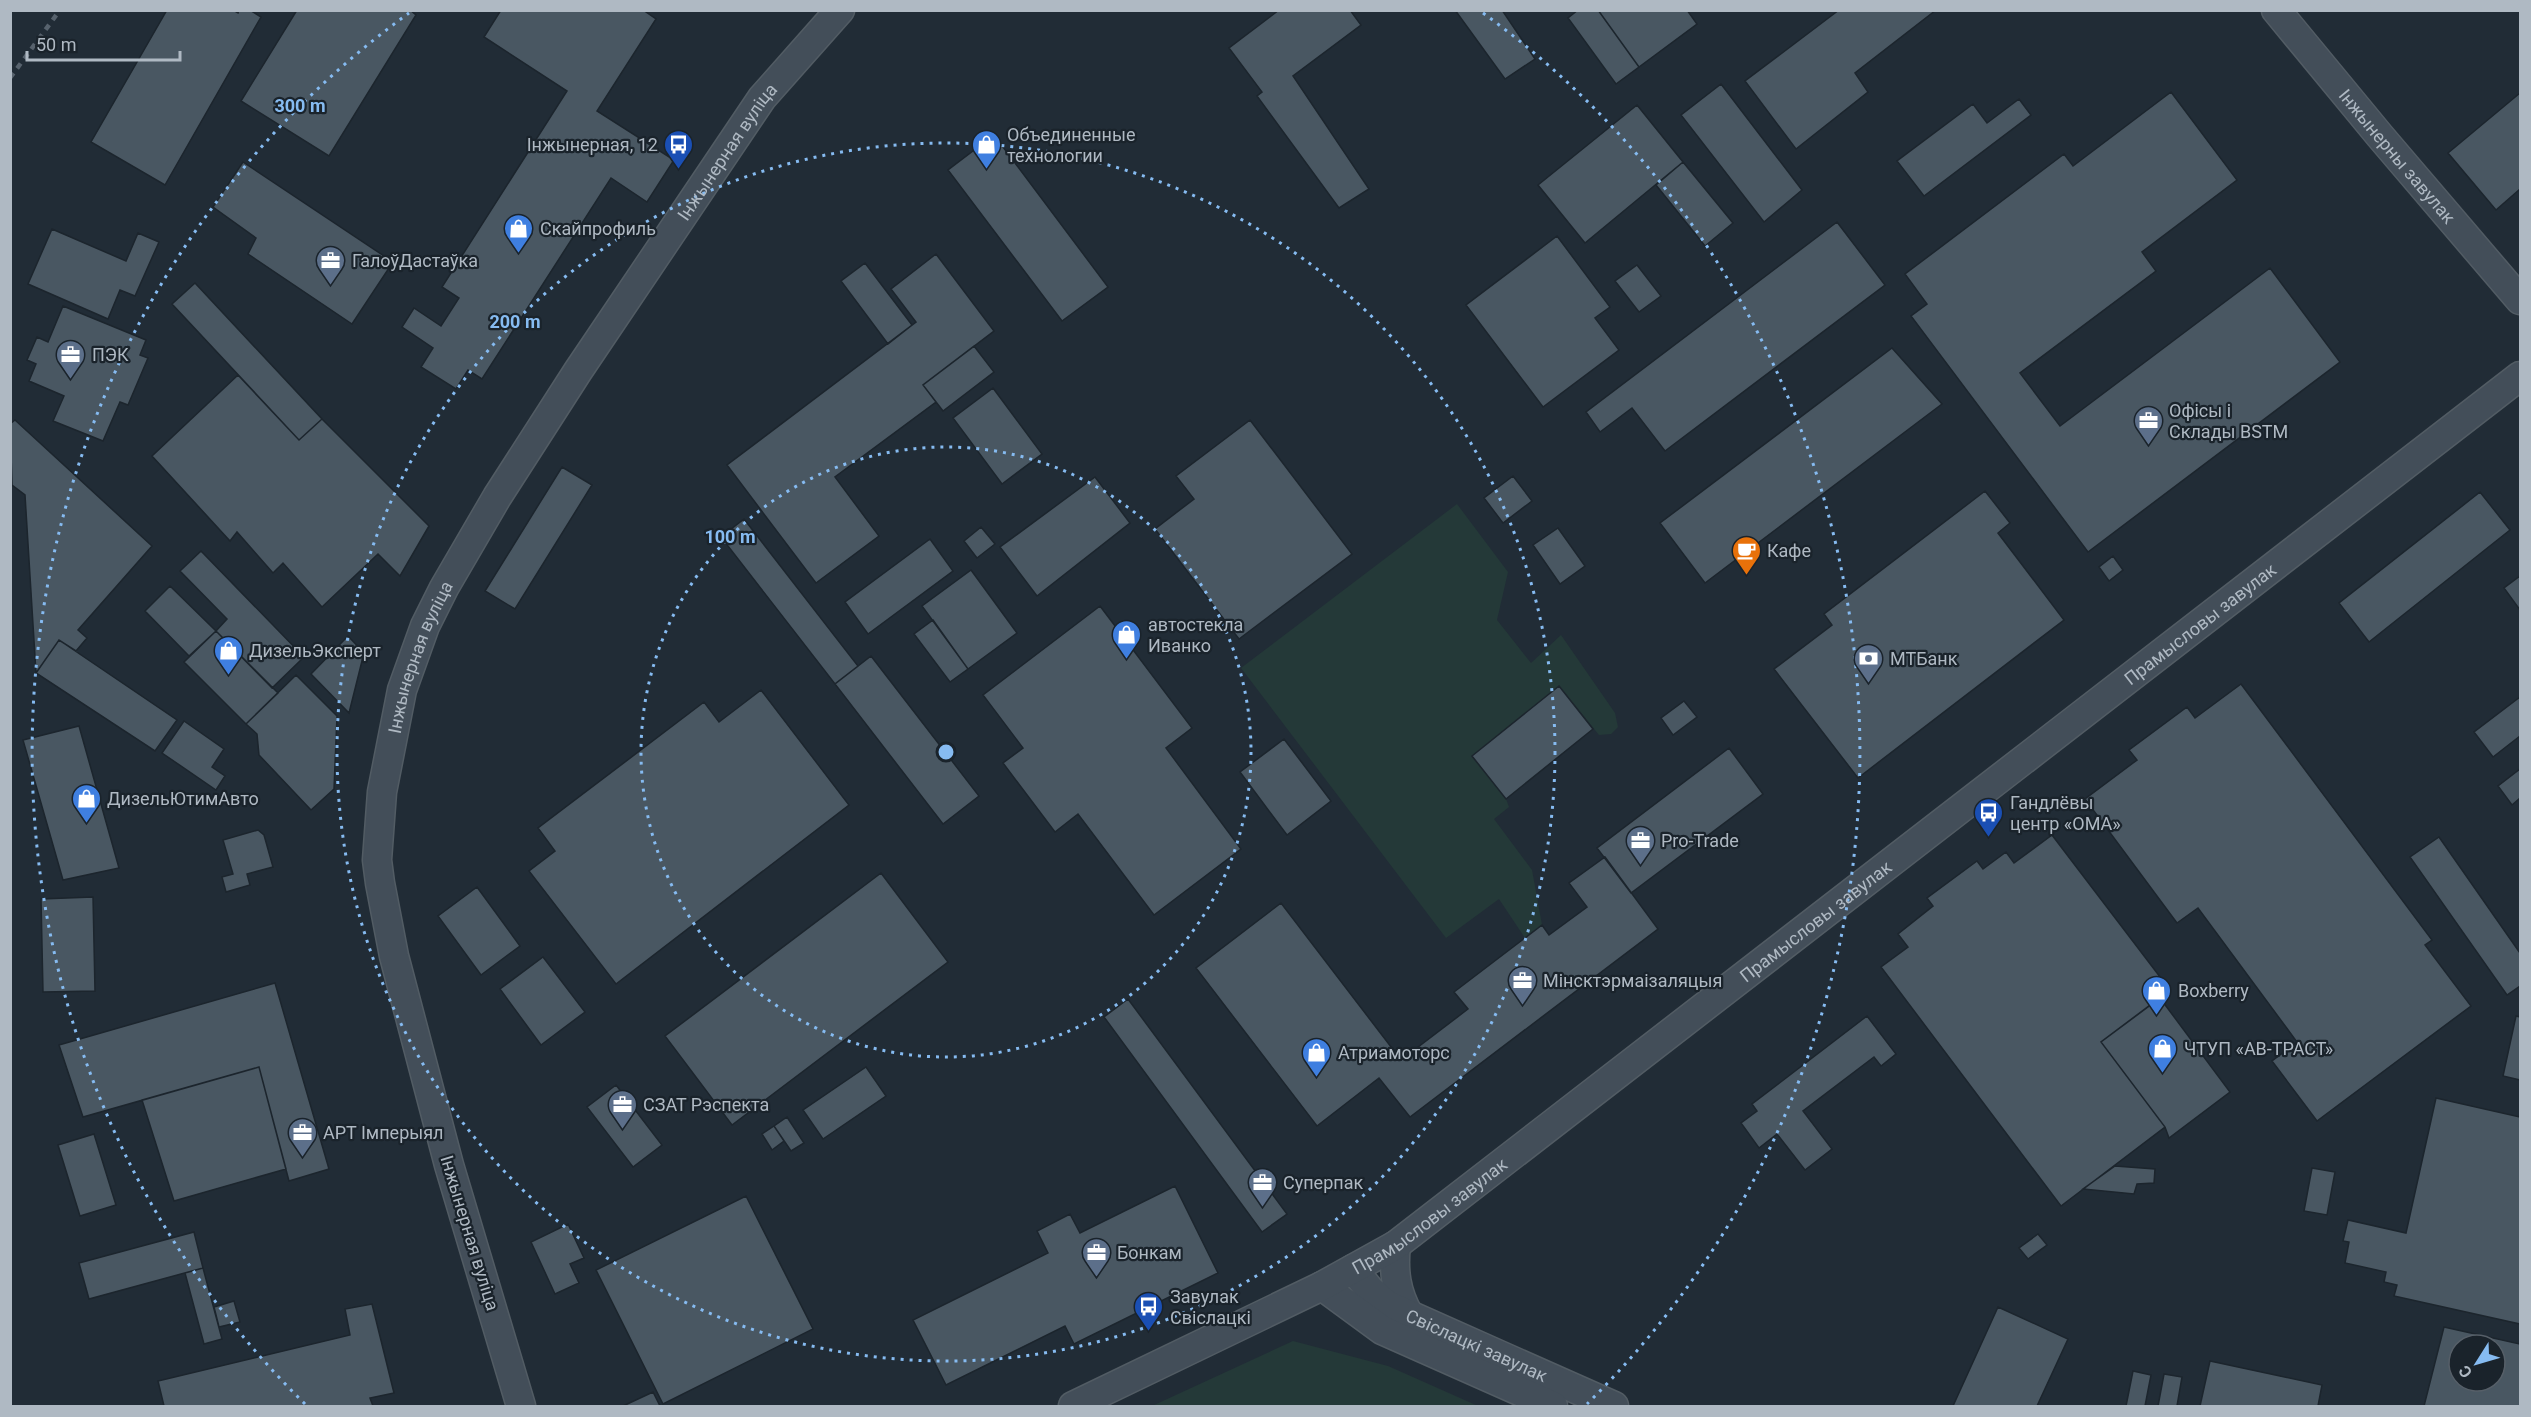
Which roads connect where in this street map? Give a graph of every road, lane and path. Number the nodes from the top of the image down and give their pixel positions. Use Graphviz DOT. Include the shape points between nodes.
graph roads {
  1 [pos="840,10"];
  2 [pos="2276,10"];
  3 [pos="2520,300"];
  4 [pos="2520,376"];
  5 [pos="1396,1245"];
  6 [pos="1353,1269"];
  7 [pos="1322,1286"];
  8 [pos="1409,1315"];
  9 [pos="521,1407"];
  10 [pos="1073,1407"];
  11 [pos="1554,1407"];
  12 [pos="1614,1407"];
  1 -- 9 [label="street, Інжынерная вуліца" via="762,98 522,458 444,588 425,626 402,690 382,792 377,860 380,883 394,956 446,1153"];
  2 -- 3 [label="street, Інжынерны завулак"];
  4 -- 5 [label="street, Прамысловы завулак"];
  5 -- 6 [label="street, Прамысловы завулак"];
  5 -- 8 [label="street" via="1395,1277 1399,1298"];
  6 -- 7 [label="street, Прамысловы завулак"];
  6 -- 8 [label="street, Свіслацкі завулак" via="1387,1305"];
  7 -- 10 [label="street, Прамысловы завулак"];
  7 -- 11 [label="street, Свіслацкі завулак" via="1382,1330"];
  8 -- 12 [label="street, Свіслацкі завулак"];
}
